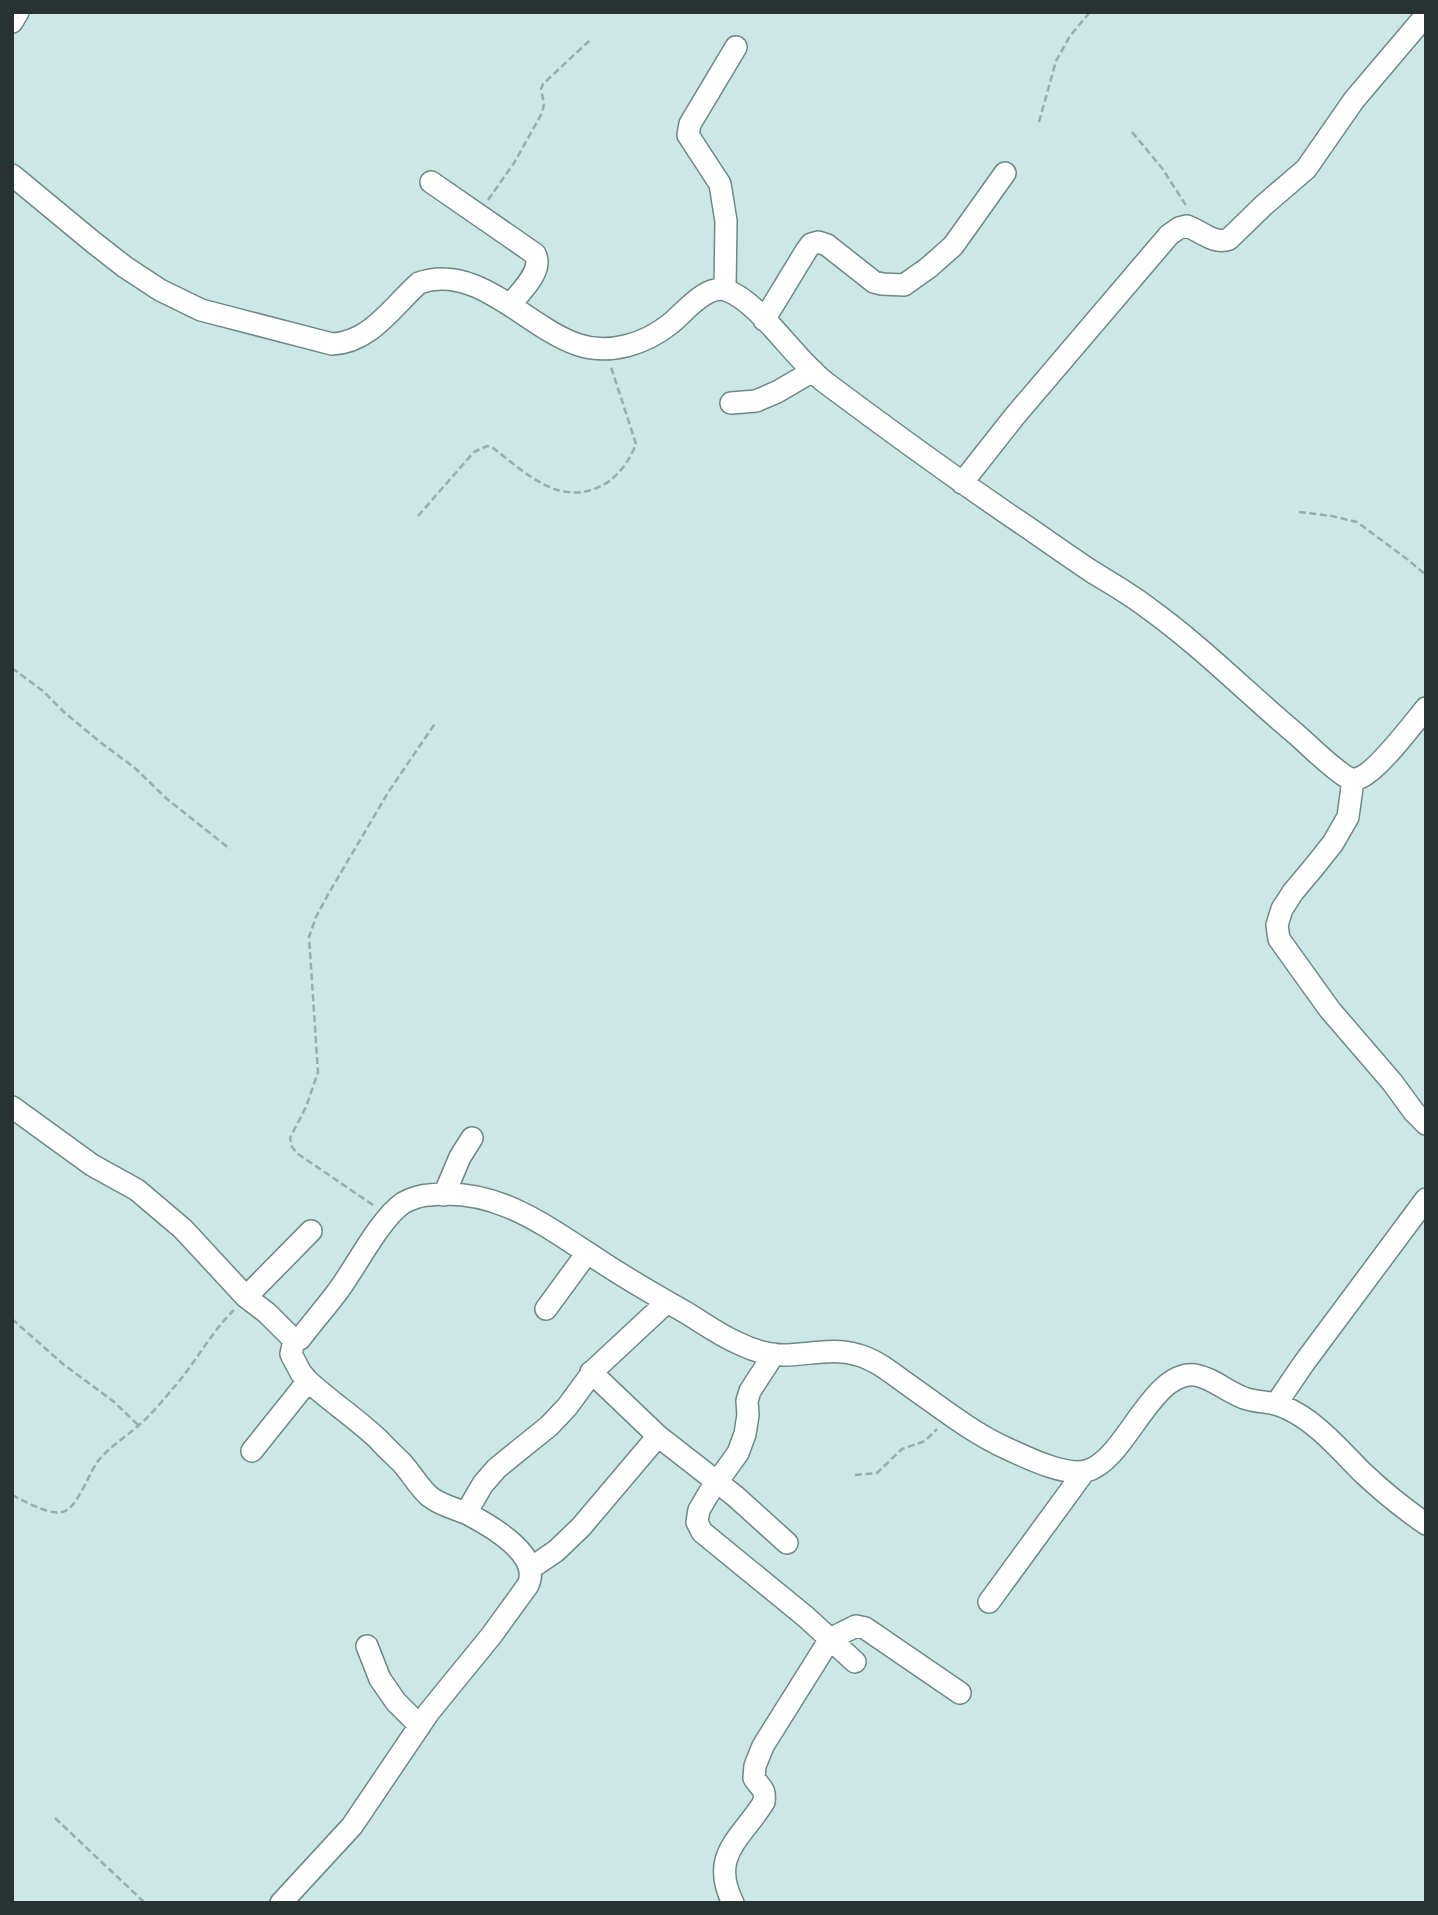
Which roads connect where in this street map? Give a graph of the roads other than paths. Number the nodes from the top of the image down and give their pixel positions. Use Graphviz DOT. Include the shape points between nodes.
graph roads {
  1 [pos="18,12"];
  2 [pos="1426,15"];
  3 [pos="12,22"];
  4 [pos="736,47"];
  5 [pos="1005,173"];
  6 [pos="12,175"];
  7 [pos="431,182"];
  8 [pos="725,290"];
  9 [pos="510,305"];
  10 [pos="764,320"];
  11 [pos="813,371"];
  12 [pos="731,403"];
  13 [pos="962,483"];
  14 [pos="1426,708"];
  15 [pos="1353,780"];
  16 [pos="12,1107"];
  17 [pos="1426,1124"];
  18 [pos="472,1138"];
  19 [pos="444,1195"];
  20 [pos="1426,1199"];
  21 [pos="311,1230"];
  22 [pos="587,1253"];
  23 [pos="246,1297"];
  24 [pos="667,1302"];
  25 [pos="545,1309"];
  26 [pos="294,1340"];
  27 [pos="774,1354"];
  28 [pos="591,1372"];
  29 [pos="308,1381"];
  30 [pos="1276,1404"];
  31 [pos="658,1436"];
  32 [pos="253,1451"];
  33 [pos="1084,1472"];
  34 [pos="718,1482"];
  35 [pos="466,1513"];
  36 [pos="1426,1524"];
  37 [pos="787,1543"];
  38 [pos="531,1568"];
  39 [pos="989,1602"];
  40 [pos="830,1639"];
  41 [pos="367,1646"];
  42 [pos="855,1662"];
  43 [pos="960,1693"];
  44 [pos="420,1726"];
  45 [pos="281,1903"];
  46 [pos="733,1903"];
  1 -- 3 [label="street"];
  2 -- 13 [label="street" via="1354,100 1306,169 1229,239 1217,241 1187,226 1169,234"];
  4 -- 8 [label="street" via="688,129 720,184 726,221"];
  5 -- 10 [label="street" via="953,246 904,285 873,282 818,242 806,251"];
  6 -- 9 [label="street" via="160,290 201,310 242,322 345,344 362,337 419,283 429,279 461,282"];
  7 -- 9 [label="street" via="538,259 536,271"];
  8 -- 9 [label="street" via="708,292 668,326 636,343 601,349 566,340"];
  8 -- 10 [label="street" via="751,305"];
  10 -- 11 [label="street"];
  11 -- 12 [label="street" via="756,401"];
  11 -- 13 [label="street"];
  13 -- 15 [label="street" via="1147,607"];
  14 -- 15 [label="street" via="1373,769"];
  15 -- 17 [label="street" via="1348,817 1282,909 1279,939"];
  16 -- 23 [label="street" via="92,1165 137,1190 183,1229"];
  18 -- 19 [label="street"];
  19 -- 22 [label="street" via="466,1195 510,1206"];
  19 -- 26 [label="street" via="426,1195 404,1203 300,1339"];
  20 -- 30 [label="street"];
  21 -- 23 [label="street"];
  22 -- 24 [label="street"];
  22 -- 25 [label="street"];
  23 -- 26 [label="street"];
  24 -- 27 [label="street" via="735,1342"];
  24 -- 28 [label="street"];
  26 -- 29 [label="street" via="290,1354"];
  27 -- 33 [label="street" via="839,1351 860,1355 1004,1448 1060,1469"];
  27 -- 34 [label="street" via="750,1391 745,1434"];
  28 -- 31 [label="street"];
  28 -- 35 [label="street" via="549,1426 497,1468"];
  29 -- 32 [label="street"];
  29 -- 35 [label="street" via="376,1438 429,1495"];
  30 -- 33 [label="street" via="1248,1400 1207,1378 1191,1375 1176,1379 1106,1458"];
  30 -- 36 [label="street" via="1334,1442 1394,1501"];
  31 -- 34 [label="street"];
  31 -- 38 [label="street" via="580,1527"];
  33 -- 39 [label="street"];
  34 -- 37 [label="street"];
  34 -- 40 [label="street" via="699,1510 702,1532"];
  35 -- 38 [label="street" via="508,1541"];
  38 -- 44 [label="street" via="528,1585"];
  40 -- 42 [label="street"];
  40 -- 43 [label="street" via="856,1626 865,1628"];
  40 -- 46 [label="street" via="758,1757 754,1778 764,1790 764,1802 724,1867 724,1882"];
  41 -- 44 [label="street" via="380,1679"];
  44 -- 45 [label="street" via="352,1826"];
}
